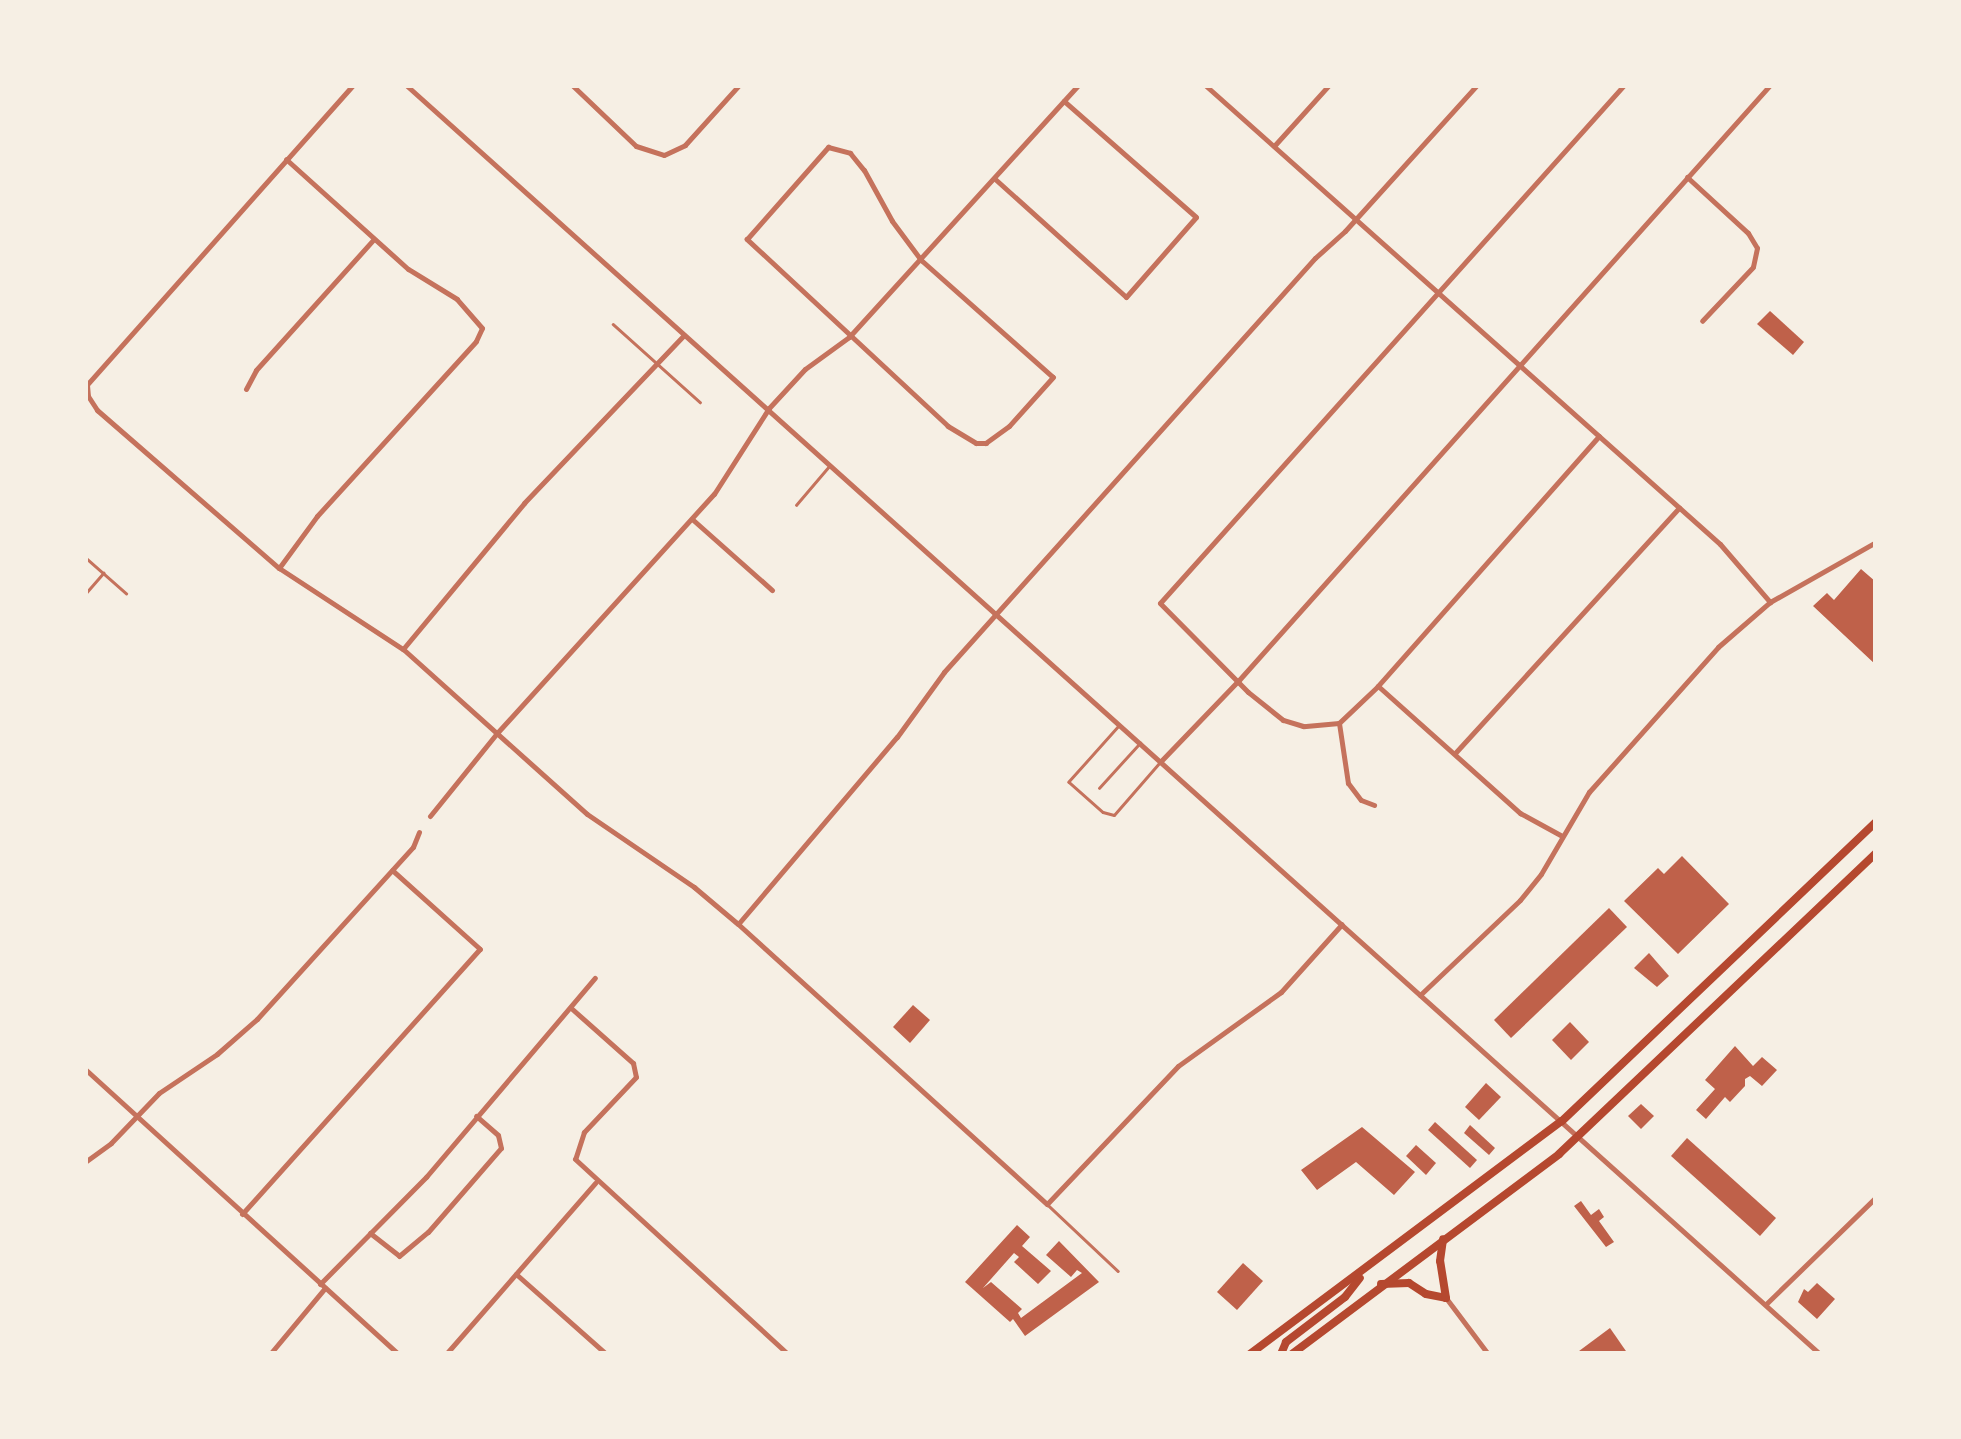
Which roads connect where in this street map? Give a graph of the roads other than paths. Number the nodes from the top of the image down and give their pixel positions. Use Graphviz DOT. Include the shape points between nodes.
graph roads {
  1 [pos="353,85"];
  2 [pos="406,85"];
  3 [pos="572,85"];
  4 [pos="739,85"];
  5 [pos="1078,85"];
  6 [pos="1206,85"];
  7 [pos="1329,85"];
  8 [pos="1476,85"];
  9 [pos="1624,85"];
  10 [pos="1770,85"];
  11 [pos="1064,101"];
  12 [pos="1274,146"];
  13 [pos="286,159"];
  14 [pos="1687,177"];
  15 [pos="995,179"];
  16 [pos="1356,219"];
  17 [pos="373,240"];
  18 [pos="921,260"];
  19 [pos="1438,293"];
  20 [pos="1702,321"];
  21 [pos="613,324"];
  22 [pos="686,334"];
  23 [pos="849,337"];
  24 [pos="658,363"];
  25 [pos="1520,366"];
  26 [pos="246,389"];
  27 [pos="87,392"];
  28 [pos="700,402"];
  29 [pos="768,408"];
  30 [pos="1599,436"];
  31 [pos="830,464"];
  32 [pos="796,504"];
  33 [pos="1680,508"];
  34 [pos="692,519"];
  35 [pos="1876,542"];
  36 [pos="85,557"];
  37 [pos="279,568"];
  38 [pos="103,573"];
  39 [pos="772,590"];
  40 [pos="126,593"];
  41 [pos="85,594"];
  42 [pos="1770,602"];
  43 [pos="996,613"];
  44 [pos="403,649"];
  45 [pos="1238,680"];
  46 [pos="1378,686"];
  47 [pos="1339,723"];
  48 [pos="1121,724"];
  49 [pos="498,734"];
  50 [pos="1141,742"];
  51 [pos="1456,752"];
  52 [pos="1162,761"];
  53 [pos="1099,788"];
  54 [pos="1374,805"];
  55 [pos="430,816"];
  56 [pos="1876,822"];
  57 [pos="419,832"];
  58 [pos="1562,836"];
  59 [pos="1876,853"];
  60 [pos="392,870"];
  61 [pos="738,924"];
  62 [pos="1342,924"];
  63 [pos="594,978"];
  64 [pos="1420,995"];
  65 [pos="571,1008"];
  66 [pos="85,1069"];
  67 [pos="475,1116"];
  68 [pos="135,1117"];
  69 [pos="1562,1121"];
  70 [pos="1579,1136"];
  71 [pos="85,1162"];
  72 [pos="596,1182"];
  73 [pos="1876,1197"];
  74 [pos="1047,1204"];
  75 [pos="242,1214"];
  76 [pos="370,1232"];
  77 [pos="1444,1239"];
  78 [pos="1370,1266"];
  79 [pos="1118,1271"];
  80 [pos="516,1274"];
  81 [pos="1381,1284"];
  82 [pos="323,1286"];
  83 [pos="1446,1298"];
  84 [pos="1766,1304"];
  85 [pos="270,1354"];
  86 [pos="398,1354"];
  87 [pos="446,1354"];
  88 [pos="606,1354"];
  89 [pos="788,1354"];
  90 [pos="1250,1354"];
  91 [pos="1281,1354"];
  92 [pos="1292,1354"];
  93 [pos="1488,1354"];
  94 [pos="1820,1354"];
  1 -- 13 [label="street"];
  2 -- 22 [label="street"];
  3 -- 4 [label="street" via="636,146 664,155 685,145"];
  5 -- 11 [label="street"];
  6 -- 12 [label="street"];
  7 -- 12 [label="street"];
  8 -- 16 [label="street"];
  9 -- 19 [label="street"];
  10 -- 14 [label="street"];
  11 -- 15 [label="street"];
  11 -- 15 [label="street" via="1196,217 1126,297"];
  12 -- 16 [label="street"];
  13 -- 17 [label="street"];
  13 -- 27 [label="street" via="96,371"];
  14 -- 20 [label="street" via="1757,248 1753,268"];
  14 -- 25 [label="street"];
  15 -- 18 [label="street"];
  16 -- 19 [label="street"];
  16 -- 43 [label="street"];
  17 -- 26 [label="street"];
  17 -- 37 [label="street" via="457,299 482,328 316,516"];
  18 -- 23 [label="street"];
  18 -- 23 [label="street" via="864,170 840,147 828,147 747,239"];
  18 -- 23 [label="street" via="1053,376 1010,426 976,443"];
  19 -- 25 [label="street"];
  19 -- 45 [label="street" via="1160,603"];
  21 -- 24 [label="lane"];
  22 -- 24 [label="street"];
  22 -- 29 [label="street"];
  23 -- 29 [label="street"];
  24 -- 28 [label="lane"];
  24 -- 44 [label="street" via="524,502"];
  25 -- 30 [label="street"];
  25 -- 45 [label="street"];
  27 -- 37 [label="street" via="97,410"];
  29 -- 31 [label="street"];
  29 -- 34 [label="street"];
  30 -- 33 [label="street"];
  30 -- 46 [label="street"];
  31 -- 32 [label="lane"];
  31 -- 43 [label="street"];
  33 -- 42 [label="street"];
  33 -- 51 [label="street"];
  34 -- 39 [label="street"];
  34 -- 49 [label="street"];
  35 -- 42 [label="street"];
  36 -- 38 [label="lane"];
  37 -- 44 [label="street"];
  38 -- 40 [label="lane"];
  38 -- 41 [label="lane"];
  42 -- 58 [label="street" via="1669,700 1589,792"];
  43 -- 48 [label="street"];
  43 -- 61 [label="street"];
  44 -- 49 [label="street"];
  45 -- 47 [label="street" via="1283,720"];
  45 -- 52 [label="street"];
  46 -- 47 [label="street"];
  46 -- 51 [label="street"];
  47 -- 54 [label="street" via="1348,783 1360,800"];
  48 -- 50 [label="street"];
  48 -- 52 [label="lane" via="1069,782 1102,812 1114,814"];
  49 -- 55 [label="street"];
  49 -- 61 [label="street" via="587,814"];
  50 -- 52 [label="street"];
  50 -- 53 [label="lane"];
  51 -- 58 [label="street" via="1520,813"];
  52 -- 62 [label="street"];
  56 -- 69 [label="main road"];
  57 -- 60 [label="street"];
  58 -- 64 [label="street" via="1520,900"];
  59 -- 70 [label="main road"];
  60 -- 68 [label="street" via="256,1019"];
  60 -- 75 [label="street" via="480,949"];
  61 -- 74 [label="street"];
  62 -- 64 [label="street"];
  62 -- 74 [label="street" via="1282,992 1178,1066"];
  63 -- 65 [label="street"];
  64 -- 69 [label="street"];
  65 -- 67 [label="street"];
  65 -- 72 [label="street" via="636,1071 578,1142 574,1159"];
  66 -- 68 [label="street"];
  67 -- 76 [label="street"];
  67 -- 76 [label="street" via="498,1135 501,1148 428,1232 399,1256"];
  68 -- 71 [label="street"];
  68 -- 75 [label="street"];
  69 -- 70 [label="street"];
  69 -- 78 [label="main road"];
  70 -- 77 [label="main road"];
  70 -- 84 [label="street"];
  72 -- 80 [label="street"];
  72 -- 89 [label="street"];
  73 -- 84 [label="street"];
  74 -- 79 [label="lane"];
  75 -- 82 [label="street"];
  76 -- 82 [label="street"];
  77 -- 81 [label="main road"];
  77 -- 83 [label="main road"];
  78 -- 90 [label="main road"];
  78 -- 91 [label="main road" via="1346,1296 1286,1342"];
  80 -- 87 [label="street"];
  80 -- 88 [label="street"];
  81 -- 83 [label="main road" via="1409,1283"];
  81 -- 92 [label="main road"];
  82 -- 85 [label="street"];
  82 -- 86 [label="street"];
  83 -- 93 [label="street"];
  84 -- 94 [label="street"];
}
